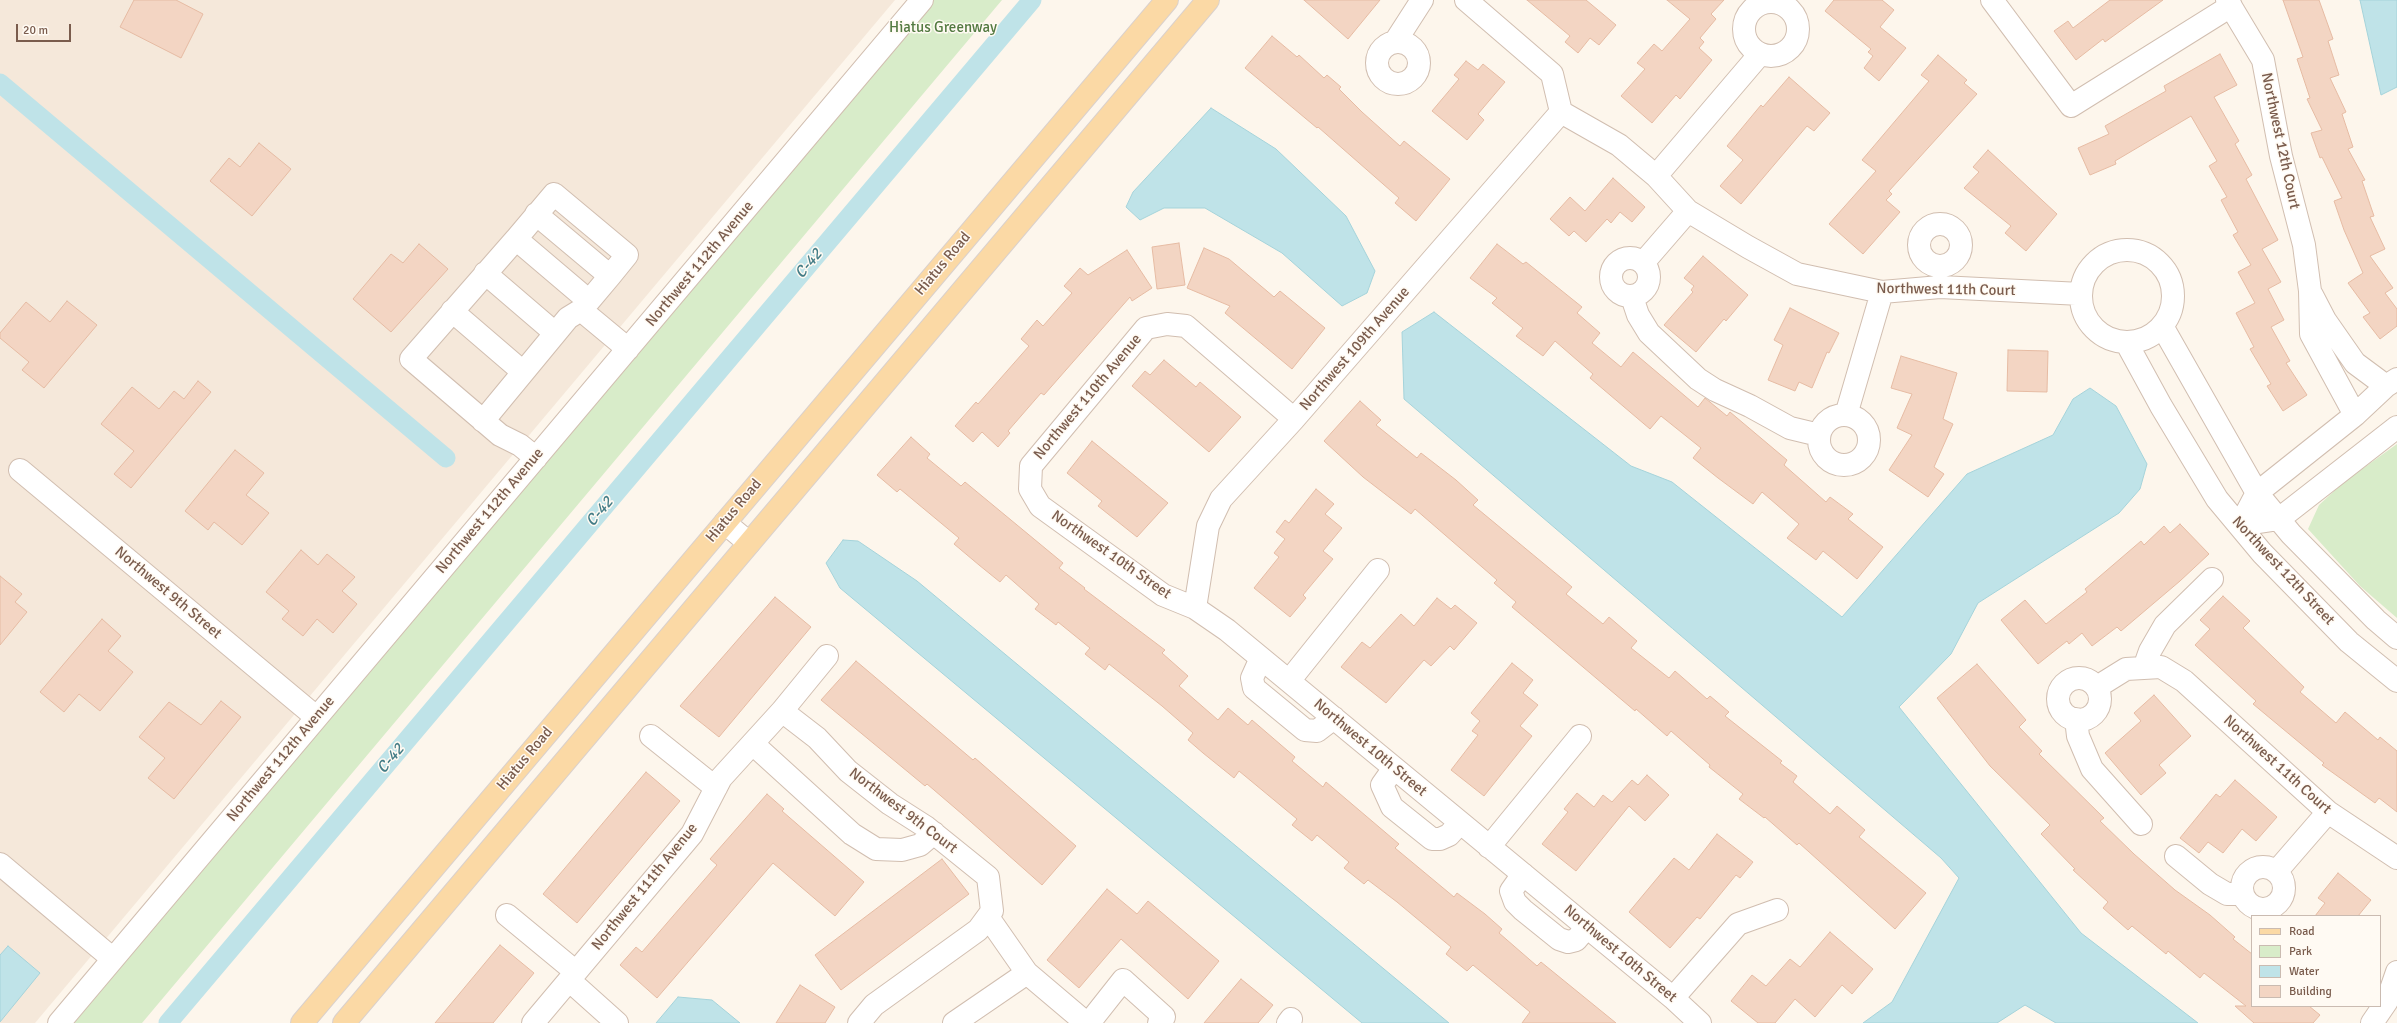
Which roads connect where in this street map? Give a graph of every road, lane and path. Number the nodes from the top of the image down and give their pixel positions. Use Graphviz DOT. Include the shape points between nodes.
graph roads {
  1 [pos="922,0"];
  2 [pos="1167,0"];
  3 [pos="1208,0"];
  4 [pos="1422,0"];
  5 [pos="1466,0"];
  6 [pos="1992,0"];
  7 [pos="1767,1"];
  8 [pos="2229,3"];
  9 [pos="1396,42"];
  10 [pos="1760,54"];
  11 [pos="1561,112"];
  12 [pos="1656,176"];
  13 [pos="1688,211"];
  14 [pos="516,239"];
  15 [pos="1643,263"];
  16 [pos="485,274"];
  17 [pos="2310,291"];
  18 [pos="1882,292"];
  19 [pos="2081,294"];
  20 [pos="1632,296"];
  21 [pos="585,306"];
  22 [pos="452,312"];
  23 [pos="2162,326"];
  24 [pos="555,333"];
  25 [pos="2126,342"];
  26 [pos="628,349"];
  27 [pos="523,372"];
  28 [pos="2392,383"];
  29 [pos="1846,415"];
  30 [pos="2355,415"];
  31 [pos="1294,419"];
  32 [pos="483,421"];
  33 [pos="2397,427"];
  34 [pos="1819,435"];
  35 [pos="536,458"];
  36 [pos="20,470"];
  37 [pos="1030,488"];
  38 [pos="2257,493"];
  39 [pos="2279,519"];
  40 [pos="725,522"];
  41 [pos="2240,525"];
  42 [pos="749,543"];
  43 [pos="1378,570"];
  44 [pos="2212,579"];
  45 [pos="1195,608"];
  46 [pos="2397,638"];
  47 [pos="827,656"];
  48 [pos="1261,658"];
  49 [pos="2152,668"];
  50 [pos="1289,681"];
  51 [pos="2397,682"];
  52 [pos="2097,687"];
  53 [pos="782,711"];
  54 [pos="316,717"];
  55 [pos="1334,718"];
  56 [pos="2076,719"];
  57 [pos="651,736"];
  58 [pos="1580,736"];
  59 [pos="753,744"];
  60 [pos="1394,768"];
  61 [pos="716,788"];
  62 [pos="2328,812"];
  63 [pos="1460,823"];
  64 [pos="2141,824"];
  65 [pos="934,833"];
  66 [pos="1489,847"];
  67 [pos="2176,856"];
  68 [pos="2397,858"];
  69 [pos="0,864"];
  70 [pos="2276,872"];
  71 [pos="2243,894"];
  72 [pos="1777,910"];
  73 [pos="507,915"];
  74 [pos="988,916"];
  75 [pos="113,959"];
  76 [pos="2397,972"];
  77 [pos="1027,973"];
  78 [pos="572,976"];
  79 [pos="1673,998"];
  80 [pos="1071,1019"];
  81 [pos="59,1023"];
  82 [pos="302,1023"];
  83 [pos="344,1023"];
  84 [pos="533,1023"];
  85 [pos="617,1023"];
  86 [pos="859,1023"];
  87 [pos="954,1023"];
  88 [pos="1089,1023"];
  89 [pos="1159,1023"];
  90 [pos="1700,1023"];
  91 [pos="2372,1023"];
  1 -- 26 [label="street, Northwest 112th Avenue"];
  2 -- 40 [label="main road, Hiatus Road"];
  3 -- 42 [label="main road"];
  4 -- 9 [label="street"];
  5 -- 11 [label="street" via="1552,74"];
  6 -- 8 [label="street" via="2071,106"];
  7 -- 10 [label="street" via="1752,10 1744,25 1747,42"];
  7 -- 10 [label="street" via="1784,6 1792,12 1798,28 1792,45 1786,52 1773,56"];
  8 -- 17 [label="street, Northwest 12th Court" via="2263,60 2281,156 2304,245"];
  10 -- 12 [label="street"];
  11 -- 12 [label="street, Northwest 11th Court" via="1619,145"];
  11 -- 31 [label="street, Northwest 109th Avenue"];
  12 -- 13 [label="street, Northwest 11th Court"];
  13 -- 15 [label="street"];
  13 -- 18 [label="street, Northwest 11th Court" via="1797,274"];
  14 -- 16 [label="street"];
  14 -- 21 [label="street"];
  14 -- 21 [label="street" via="536,214 610,276"];
  15 -- 20 [label="street" via="1648,270 1649,282 1643,292"];
  15 -- 20 [label="street" via="1628,258 1613,269 1614,288 1619,293"];
  16 -- 22 [label="street"];
  16 -- 24 [label="street"];
  17 -- 28 [label="street, Northwest 12th Court" via="2325,320 2355,363"];
  17 -- 30 [label="street, Northwest 12th Court" via="2311,334"];
  18 -- 19 [label="street, Northwest 11th Court" via="1940,277"];
  18 -- 29 [label="street"];
  19 -- 23 [label="street" via="2083,280 2092,265 2107,253 2124,249 2142,252 2158,261 2169,275 2174,293 2171,311"];
  19 -- 25 [label="street" via="2083,309 2089,322 2106,336"];
  20 -- 34 [label="street" via="1638,314 1649,333 1698,379 1790,428"];
  21 -- 24 [label="street" via="568,318"];
  21 -- 26 [label="street"];
  22 -- 27 [label="street"];
  22 -- 32 [label="street" via="411,358"];
  23 -- 25 [label="street" via="2152,335"];
  23 -- 38 [label="street, Northwest 12th Street"];
  24 -- 27 [label="street"];
  25 -- 41 [label="street, Northwest 12th Street" via="2217,499"];
  26 -- 35 [label="street, Northwest 112th Avenue"];
  27 -- 32 [label="street"];
  28 -- 30 [label="street"];
  29 -- 34 [label="street" via="1834,417 1824,424"];
  29 -- 34 [label="street" via="1858,419 1866,428 1869,440 1866,452 1859,461 1848,466 1830,461 1819,447"];
  30 -- 38 [label="street"];
  31 -- 37 [label="street, Northwest 110th Avenue" via="1186,326 1168,324 1146,328 1031,466"];
  31 -- 45 [label="street, Northwest 109th Avenue" via="1221,499 1208,526"];
  32 -- 35 [label="street"];
  33 -- 39 [label="street"];
  35 -- 54 [label="street, Northwest 112th Avenue"];
  36 -- 54 [label="street, Northwest 9th Street"];
  37 -- 45 [label="street, Northwest 10th Street" via="1040,506 1164,595"];
  38 -- 39 [label="street, Northwest 12th Street"];
  38 -- 41 [label="street"];
  39 -- 41 [label="street"];
  39 -- 46 [label="street, Northwest 12th Street" via="2376,620"];
  40 -- 42 [label="street"];
  40 -- 82 [label="main road, Hiatus Road"];
  41 -- 51 [label="street, Northwest 12th Street" via="2262,553 2349,642"];
  42 -- 83 [label="main road"];
  43 -- 50 [label="street"];
  44 -- 49 [label="street" via="2165,626 2150,651"];
  45 -- 48 [label="street, Northwest 10th Street"];
  47 -- 53 [label="street, Northwest 111th Avenue"];
  48 -- 50 [label="street, Northwest 10th Street"];
  48 -- 55 [label="street" via="1252,678 1254,688 1305,730 1317,731"];
  49 -- 52 [label="street" via="2126,670"];
  49 -- 62 [label="street, Northwest 11th Court" via="2184,681"];
  50 -- 55 [label="street, Northwest 10th Street"];
  52 -- 56 [label="street" via="2100,693 2099,707 2089,717"];
  52 -- 56 [label="street" via="2086,678 2078,678 2066,682 2062,688 2059,694 2060,707 2069,717"];
  53 -- 59 [label="street, Northwest 111th Avenue"];
  53 -- 65 [label="street, Northwest 9th Court" via="817,738 848,771 890,804"];
  54 -- 75 [label="street, Northwest 112th Avenue"];
  55 -- 60 [label="street, Northwest 10th Street"];
  56 -- 64 [label="street" via="2078,736 2092,769"];
  57 -- 61 [label="street"];
  58 -- 66 [label="street"];
  59 -- 61 [label="street, Northwest 111th Avenue" via="721,778"];
  59 -- 65 [label="street" via="852,834 876,849 902,850 914,847"];
  60 -- 63 [label="street, Northwest 10th Street"];
  60 -- 63 [label="street" via="1382,785 1392,807 1432,839 1449,835"];
  61 -- 78 [label="street, Northwest 111th Avenue" via="692,834"];
  62 -- 68 [label="street, Northwest 11th Court"];
  62 -- 70 [label="street"];
  63 -- 66 [label="street, Northwest 10th Street"];
  65 -- 74 [label="street, Northwest 9th Court" via="988,877 992,910"];
  66 -- 79 [label="street, Northwest 10th Street"];
  67 -- 71 [label="street" via="2210,884 2227,894"];
  69 -- 75 [label="street"];
  70 -- 71 [label="street" via="2268,868 2254,869 2244,879"];
  70 -- 71 [label="street" via="2284,886 2282,899 2278,904 2258,909 2251,906"];
  72 -- 79 [label="street" via="1738,924"];
  73 -- 78 [label="street"];
  74 -- 77 [label="street"];
  74 -- 86 [label="street" via="978,930 874,1005"];
  75 -- 81 [label="street, Northwest 112th Avenue"];
  76 -- 91 [label="street" via="2387,1001"];
  77 -- 80 [label="street"];
  77 -- 87 [label="street"];
  78 -- 84 [label="street, Northwest 111th Avenue"];
  78 -- 85 [label="street"];
  79 -- 90 [label="street, Northwest 10th Street"];
  88 -- 89 [label="street" via="1123,980 1164,1017"];
}
